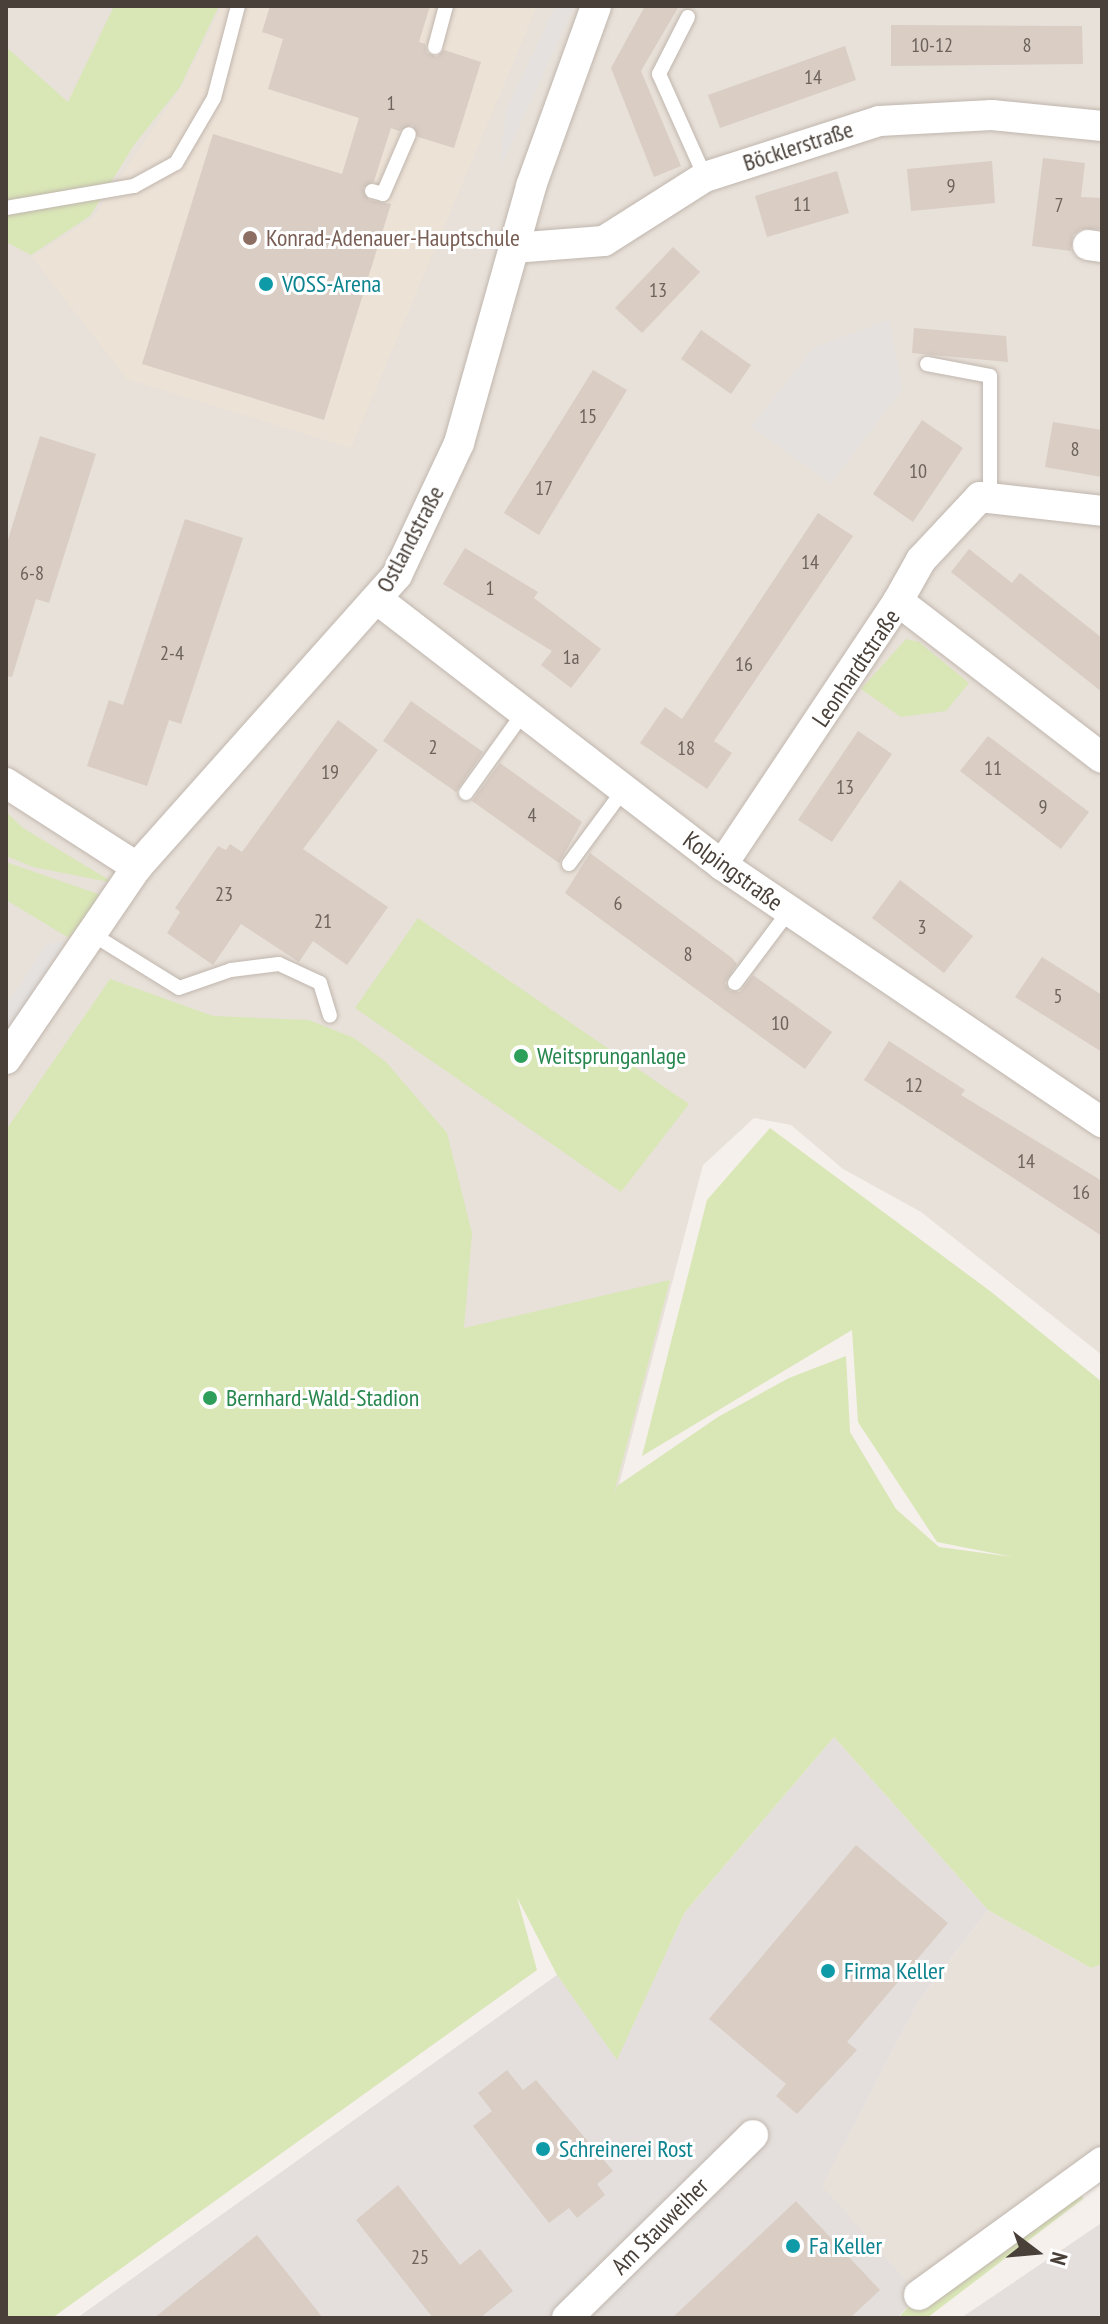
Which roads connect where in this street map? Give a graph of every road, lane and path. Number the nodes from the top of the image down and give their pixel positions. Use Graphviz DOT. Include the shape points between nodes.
graph roads {
  1 [pos="238,6"];
  2 [pos="446,6"];
  3 [pos="596,6"];
  4 [pos="688,17"];
  5 [pos="435,47"];
  6 [pos="1102,126"];
  7 [pos="409,134"];
  8 [pos="705,177"];
  9 [pos="372,191"];
  10 [pos="6,208"];
  11 [pos="513,248"];
  12 [pos="927,364"];
  13 [pos="990,498"];
  14 [pos="1102,511"];
  15 [pos="378,600"];
  16 [pos="898,601"];
  17 [pos="524,712"];
  18 [pos="1102,758"];
  19 [pos="6,783"];
  20 [pos="624,789"];
  21 [pos="466,793"];
  22 [pos="569,864"];
  23 [pos="722,865"];
  24 [pos="137,867"];
  25 [pos="789,911"];
  26 [pos="92,934"];
  27 [pos="735,983"];
  28 [pos="330,1015"];
  29 [pos="10,1043"];
  30 [pos="1102,1122"];
  31 [pos="753,2135"];
  32 [pos="1099,2169"];
  33 [pos="919,2295"];
  34 [pos="567,2318"];
  1 -- 10 [label="lane" via="214,98 176,163 134,186"];
  2 -- 5 [label="lane"];
  3 -- 11 [label="street, Ostlandstraße"];
  4 -- 8 [label="lane" via="659,74"];
  6 -- 8 [label="street, Böcklerstraße" via="992,115 879,121"];
  7 -- 9 [label="lane" via="383,194"];
  8 -- 11 [label="street, Böcklerstraße" via="604,241"];
  11 -- 15 [label="street, Ostlandstraße" via="459,443 397,575"];
  12 -- 13 [label="lane" via="990,376"];
  13 -- 14 [label="street"];
  13 -- 16 [label="street" via="980,497 921,560"];
  15 -- 17 [label="street, Kolpingstraße"];
  15 -- 24 [label="street, Ostlandstraße"];
  16 -- 18 [label="street, Leonhardtstraße"];
  16 -- 23 [label="street, Leonhardtstraße"];
  17 -- 20 [label="street, Kolpingstraße"];
  17 -- 21 [label="lane"];
  19 -- 24 [label="street"];
  20 -- 22 [label="lane"];
  20 -- 23 [label="street, Kolpingstraße"];
  23 -- 25 [label="street, Kolpingstraße"];
  24 -- 26 [label="street, Ostlandstraße"];
  25 -- 27 [label="lane"];
  25 -- 30 [label="street, Kolpingstraße"];
  26 -- 28 [label="lane" via="179,988 231,970 279,964 320,983"];
  26 -- 29 [label="street, Ostlandstraße"];
  31 -- 34 [label="street, Am Stauweiher"];
  32 -- 33 [label="street"];
}
